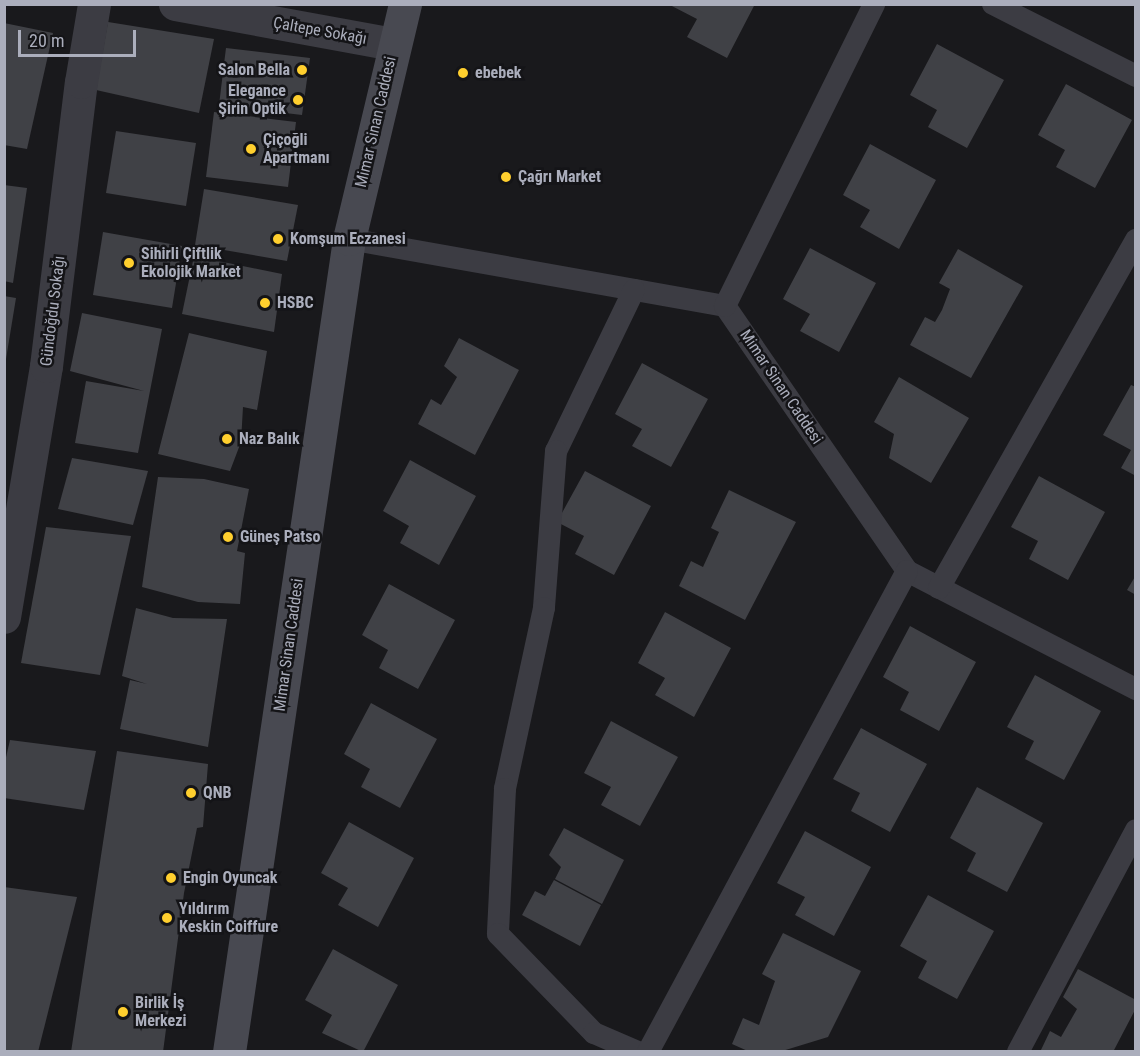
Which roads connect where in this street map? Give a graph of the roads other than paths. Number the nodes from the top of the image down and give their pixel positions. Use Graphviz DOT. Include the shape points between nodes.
graph roads {
  1 [pos="94,4"];
  2 [pos="175,4"];
  3 [pos="405,4"];
  4 [pos="874,4"];
  5 [pos="993,4"];
  6 [pos="394,44"];
  7 [pos="1136,76"];
  8 [pos="349,239"];
  9 [pos="1136,240"];
  10 [pos="634,290"];
  11 [pos="725,306"];
  12 [pos="907,571"];
  13 [pos="939,588"];
  14 [pos="4,617"];
  15 [pos="1136,689"];
  16 [pos="1136,830"];
  17 [pos="229,1052"];
  18 [pos="638,1052"];
  19 [pos="648,1052"];
  20 [pos="1018,1052"];
  1 -- 14 [label="street, Gündoğdu Sokağı" via="46,366"];
  2 -- 6 [label="street, Çaltepe Sokağı"];
  3 -- 6 [label="main road, Mimar Sinan Caddesi"];
  4 -- 11 [label="lane"];
  5 -- 7 [label="lane"];
  6 -- 8 [label="main road, Mimar Sinan Caddesi"];
  8 -- 10 [label="lane"];
  8 -- 17 [label="main road, Mimar Sinan Caddesi"];
  9 -- 13 [label="lane"];
  10 -- 11 [label="lane"];
  10 -- 18 [label="lane" via="556,450 544,608 505,789 498,934 594,1033"];
  11 -- 12 [label="lane, Mimar Sinan Caddesi"];
  12 -- 13 [label="lane, Mimar Sinan Caddesi"];
  12 -- 19 [label="lane"];
  13 -- 15 [label="lane, Mimar Sinan Caddesi"];
  16 -- 20 [label="lane"];
}
